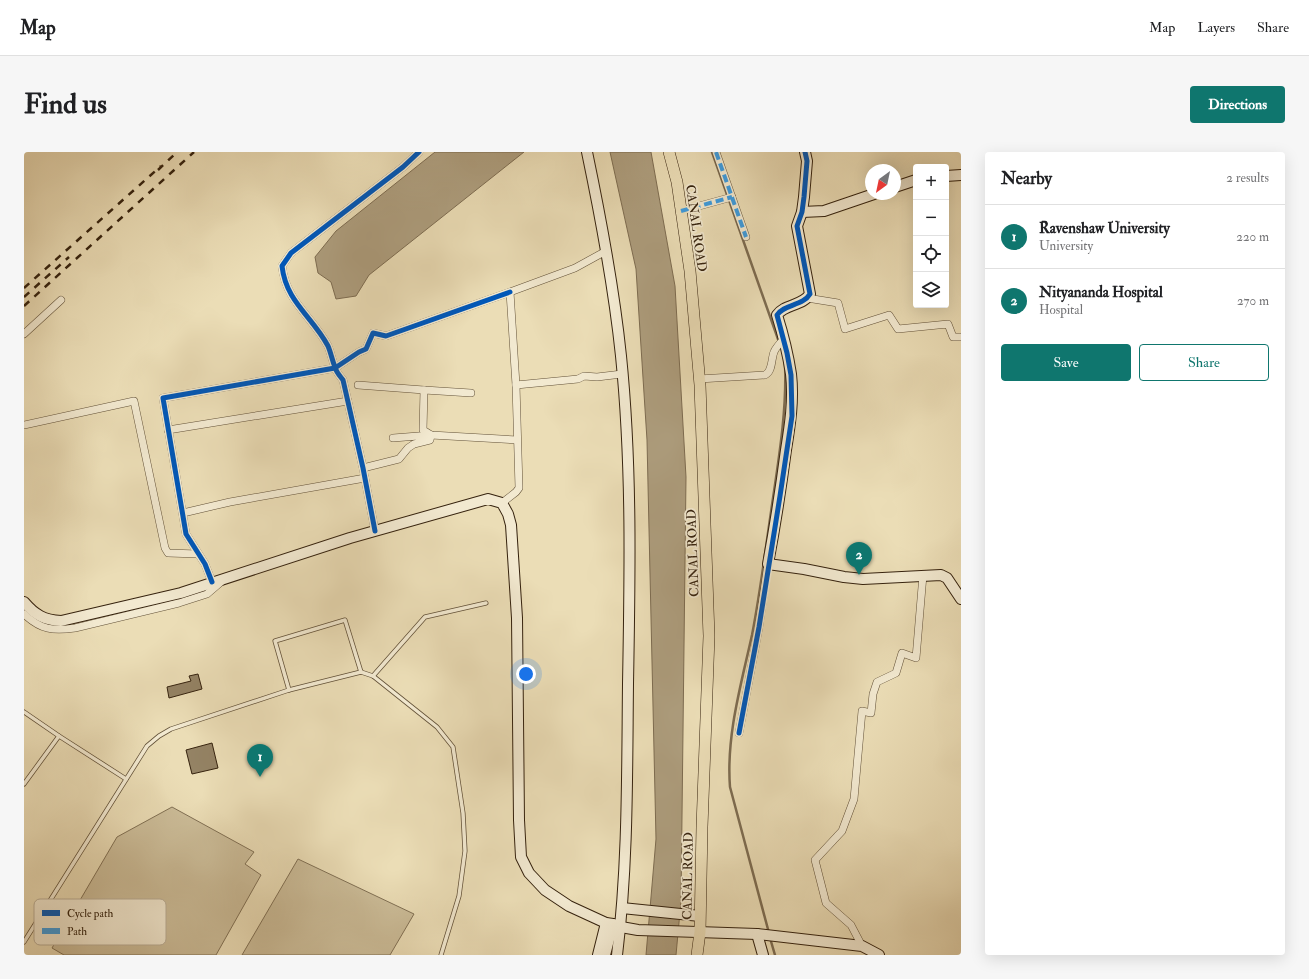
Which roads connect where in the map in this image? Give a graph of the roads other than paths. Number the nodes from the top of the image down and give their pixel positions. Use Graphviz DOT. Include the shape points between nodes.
graph roads {
  1 [pos="419,152"];
  2 [pos="587,152"];
  3 [pos="669,152"];
  4 [pos="716,152"];
  5 [pos="805,152"];
  6 [pos="961,175"];
  7 [pos="949,176"];
  8 [pos="913,181"];
  9 [pos="901,185"];
  10 [pos="732,197"];
  11 [pos="865,197"];
  12 [pos="681,211"];
  13 [pos="802,212"];
  14 [pos="746,237"];
  15 [pos="606,251"];
  16 [pos="510,292"];
  17 [pos="807,298"];
  18 [pos="61,300"];
  19 [pos="24,334"];
  20 [pos="961,337"];
  21 [pos="784,339"];
  22 [pos="335,368"];
  23 [pos="622,374"];
  24 [pos="699,379"];
  25 [pos="358,385"];
  26 [pos="516,385"];
  27 [pos="424,390"];
  28 [pos="472,393"];
  29 [pos="348,401"];
  30 [pos="24,425"];
  31 [pos="168,430"];
  32 [pos="431,435"];
  33 [pos="393,438"];
  34 [pos="517,440"];
  35 [pos="363,468"];
  36 [pos="365,478"];
  37 [pos="502,503"];
  38 [pos="183,513"];
  39 [pos="375,531"];
  40 [pos="198,554"];
  41 [pos="768,564"];
  42 [pos="923,576"];
  43 [pos="224,579"];
  44 [pos="212,582"];
  45 [pos="961,599"];
  46 [pos="24,602"];
  47 [pos="486,603"];
  48 [pos="24,614"];
  49 [pos="361,672"];
  50 [pos="373,676"];
  51 [pos="289,690"];
  52 [pos="24,712"];
  53 [pos="739,733"];
  54 [pos="59,736"];
  55 [pos="126,779"];
  56 [pos="24,784"];
  57 [pos="51,899"];
  58 [pos="622,908"];
  59 [pos="700,916"];
  60 [pos="613,925"];
  61 [pos="34,926"];
  62 [pos="696,932"];
  63 [pos="760,934"];
  64 [pos="24,942"];
  65 [pos="862,946"];
  66 [pos="441,955"];
  67 [pos="598,955"];
  68 [pos="606,955"];
  69 [pos="617,955"];
  70 [pos="697,955"];
  71 [pos="763,955"];
  72 [pos="879,955"];
  1 -- 22 [label="street" via="291,253 282,266 291,295 319,331 329,348"];
  2 -- 15 [label="main road"];
  3 -- 12 [label="main road, CANAL ROAD"];
  4 -- 10 [label="street"];
  5 -- 13 [label="main road" via="807,161"];
  6 -- 7 [label="main road"];
  8 -- 9 [label="main road"];
  10 -- 12 [label="street"];
  10 -- 14 [label="street"];
  11 -- 13 [label="main road" via="824,211"];
  12 -- 24 [label="main road, CANAL ROAD" via="690,271"];
  13 -- 17 [label="main road" via="797,226 810,294"];
  15 -- 16 [label="street" via="575,268"];
  15 -- 23 [label="main road"];
  16 -- 22 [label="street" via="386,336 373,333 366,349"];
  16 -- 26 [label="street"];
  17 -- 20 [label="street" via="838,303 845,329 889,315 898,329 948,324 953,337"];
  17 -- 21 [label="main road" via="780,311 777,315"];
  18 -- 19 [label="street"];
  21 -- 24 [label="street" via="777,346 770,369 765,375"];
  21 -- 41 [label="main road" via="791,375 792,416"];
  22 -- 29 [label="street" via="343,380"];
  22 -- 31 [label="street" via="163,398"];
  23 -- 26 [label="street"];
  23 -- 58 [label="main road" via="629,496 629,598 628,759"];
  24 -- 59 [label="main road, CANAL ROAD" via="709,636"];
  25 -- 27 [label="street"];
  26 -- 34 [label="street"];
  27 -- 28 [label="street"];
  27 -- 32 [label="street" via="423,430"];
  29 -- 31 [label="street"];
  29 -- 35 [label="street"];
  30 -- 40 [label="street" via="134,401 165,548 168,553"];
  31 -- 38 [label="street"];
  32 -- 33 [label="street"];
  32 -- 34 [label="street"];
  32 -- 35 [label="street" via="430,440 414,444 399,459"];
  34 -- 37 [label="street" via="519,488"];
  35 -- 36 [label="street"];
  36 -- 38 [label="street"];
  36 -- 39 [label="street"];
  37 -- 39 [label="main road" via="488,500"];
  37 -- 60 [label="main road" via="511,525 517,618 521,857 529,873 545,890 569,906"];
  38 -- 40 [label="street" via="186,534"];
  39 -- 43 [label="main road"];
  40 -- 44 [label="street"];
  41 -- 42 [label="main road" via="863,579"];
  41 -- 53 [label="street"];
  42 -- 45 [label="main road" via="941,575 947,578"];
  42 -- 65 [label="street" via="916,658 902,653 896,673 877,682 873,694 872,713 862,711 854,799 842,831 815,860 826,903 851,926"];
  43 -- 44 [label="main road"];
  43 -- 48 [label="street" via="207,594 75,628 62,630 42,627"];
  44 -- 46 [label="main road" via="182,593 61,621 36,615"];
  47 -- 50 [label="lane" via="425,617"];
  49 -- 50 [label="lane"];
  49 -- 51 [label="lane"];
  49 -- 51 [label="lane" via="345,620 275,641"];
  50 -- 66 [label="lane" via="437,727 453,746 464,813 464,851 458,896"];
  51 -- 55 [label="lane" via="171,729 147,746"];
  52 -- 54 [label="lane"];
  54 -- 55 [label="lane"];
  54 -- 56 [label="lane"];
  55 -- 57 [label="lane"];
  58 -- 59 [label="main road"];
  58 -- 60 [label="main road"];
  59 -- 62 [label="main road, CANAL ROAD"];
  60 -- 62 [label="main road" via="638,930"];
  60 -- 67 [label="main road"];
  60 -- 68 [label="main road"];
  60 -- 69 [label="main road"];
  61 -- 64 [label="lane"];
  62 -- 63 [label="main road"];
  62 -- 70 [label="main road, CANAL ROAD"];
  63 -- 65 [label="main road"];
  63 -- 71 [label="main road"];
  65 -- 72 [label="main road"];
}
